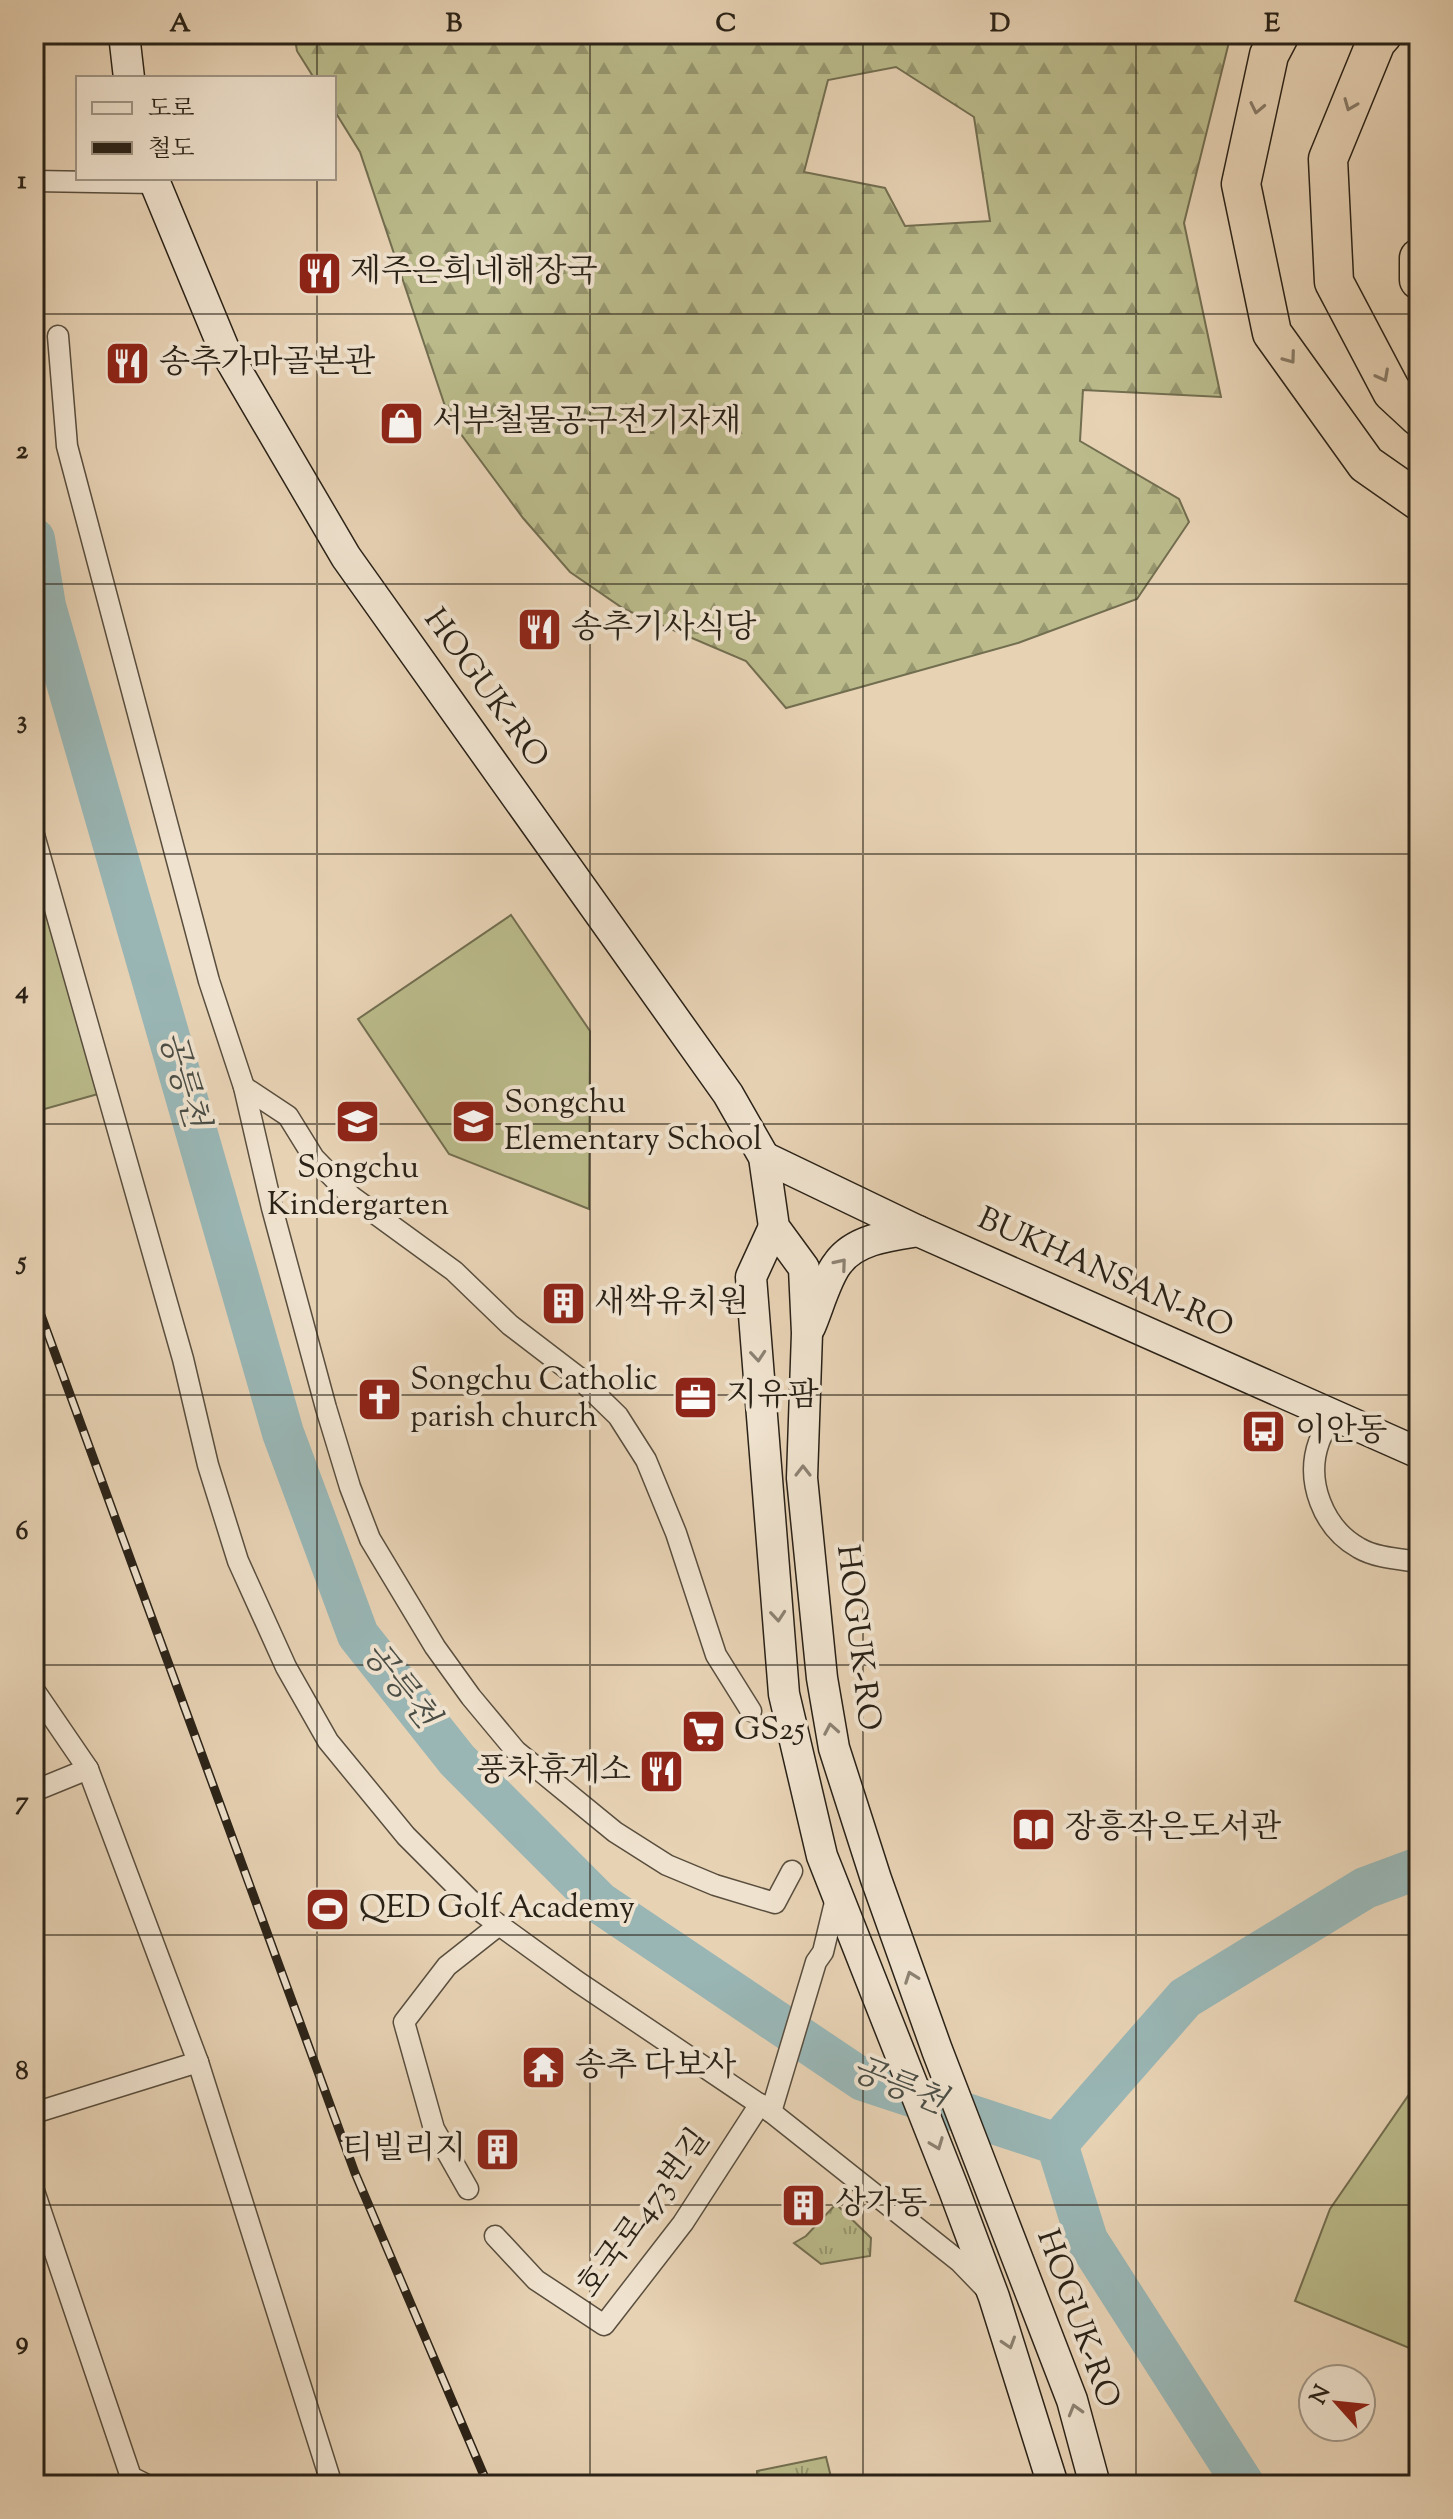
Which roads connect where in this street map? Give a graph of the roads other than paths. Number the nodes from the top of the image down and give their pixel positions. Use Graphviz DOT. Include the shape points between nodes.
graph roads {
  1 [pos="124,34"];
  2 [pos="1280,34"];
  3 [pos="1383,34"];
  4 [pos="129,76"];
  5 [pos="154,181"];
  6 [pos="38,182"];
  7 [pos="1419,258"];
  8 [pos="1419,280"];
  9 [pos="58,336"];
  10 [pos="1419,417"];
  11 [pos="1419,501"];
  12 [pos="34,835"];
  13 [pos="244,1087"];
  14 [pos="764,1157"];
  15 [pos="774,1227"];
  16 [pos="918,1231"];
  17 [pos="807,1333"];
  18 [pos="1334,1415"];
  19 [pos="1419,1453"];
  20 [pos="1419,1562"];
  21 [pos="34,1690"];
  22 [pos="751,1711"];
  23 [pos="88,1769"];
  24 [pos="34,1791"];
  25 [pos="792,1871"];
  26 [pos="838,1891"];
  27 [pos="499,1925"];
  28 [pos="198,2062"];
  29 [pos="766,2108"];
  30 [pos="34,2113"];
  31 [pos="468,2189"];
  32 [pos="34,2191"];
  33 [pos="495,2236"];
  34 [pos="994,2297"];
  35 [pos="147,2485"];
  36 [pos="332,2485"];
  37 [pos="1053,2485"];
  38 [pos="1095,2485"];
  1 -- 4 [label="street"];
  2 -- 11 [label="highway, one-way" via="1269,55 1241,184 1272,333 1366,464"];
  3 -- 10 [label="highway, one-way" via="1328,159 1334,282 1392,392"];
  5 -- 6 [label="street"];
  5 -- 14 [label="street, HOGUK-RO" via="224,349 346,557 728,1094"];
  7 -- 8 [label="highway"];
  9 -- 13 [label="street" via="67,446 209,981"];
  12 -- 27 [label="street" via="238,1561 286,1667 328,1741 406,1836"];
  13 -- 22 [label="street" via="288,1116 314,1158 351,1196 454,1271 618,1416 646,1460 676,1533 716,1655"];
  13 -- 25 [label="street" via="350,1487 370,1539 435,1647 516,1751 615,1832 667,1865 775,1903"];
  14 -- 15 [label="street, HOGUK-RO"];
  14 -- 16 [label="street, BUKHANSAN-RO"];
  15 -- 17 [label="street, HOGUK-RO" via="804,1268"];
  15 -- 26 [label="street, one-way" via="751,1277 784,1694 822,1856"];
  17 -- 16 [label="street, one-way" via="838,1262 883,1236"];
  16 -- 18 [label="street, BUKHANSAN-RO"];
  38 -- 17 [label="street, HOGUK-RO, one-way" via="1072,2400 937,2050 834,1748 802,1478"];
  18 -- 19 [label="street, BUKHANSAN-RO"];
  18 -- 20 [label="street" via="1315,1460 1314,1486 1325,1515 1360,1549"];
  21 -- 23 [label="street"];
  23 -- 24 [label="street"];
  23 -- 28 [label="street"];
  26 -- 29 [label="street" via="823,1952"];
  26 -- 34 [label="street, one-way"];
  27 -- 29 [label="street"];
  27 -- 31 [label="street" via="447,1966 404,2022 434,2129"];
  28 -- 30 [label="street"];
  28 -- 36 [label="street"];
  29 -- 33 [label="street, 호국로473번길" via="604,2325 536,2280"];
  29 -- 34 [label="street" via="960,2262"];
  32 -- 35 [label="street" via="131,2477"];
  34 -- 37 [label="street, one-way"];
}
